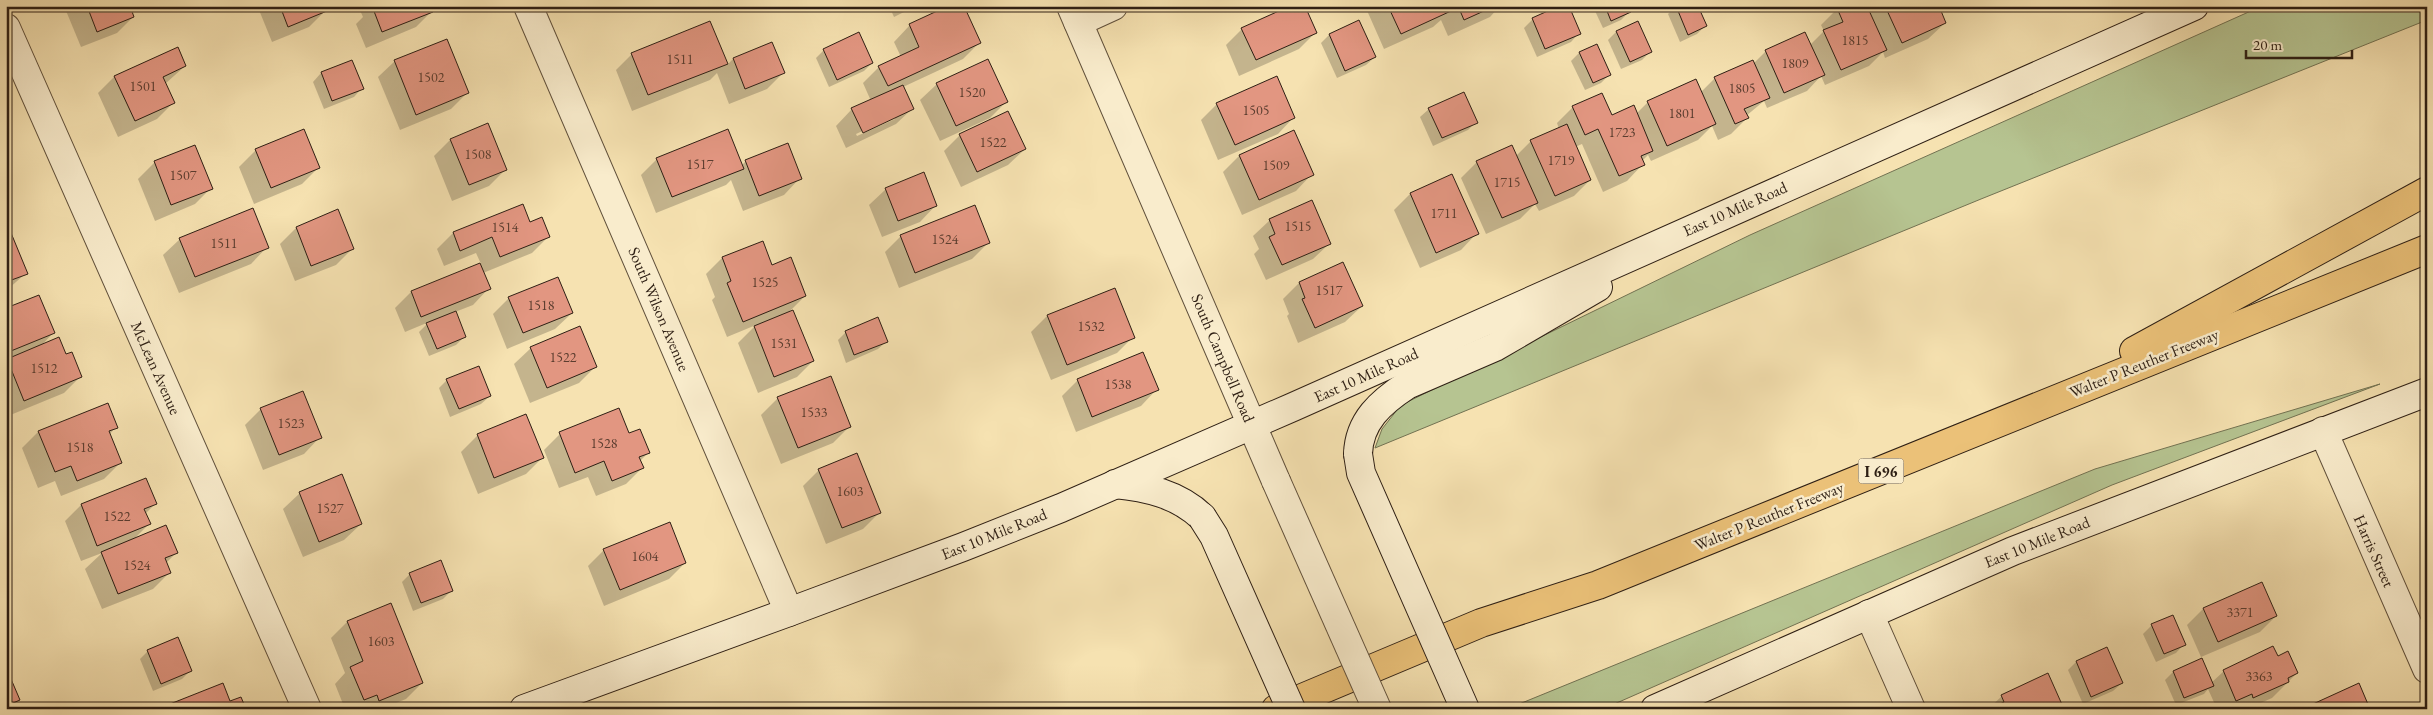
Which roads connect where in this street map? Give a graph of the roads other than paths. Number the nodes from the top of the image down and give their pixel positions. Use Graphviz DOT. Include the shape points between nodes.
graph roads {
  1 [pos="528,6"];
  2 [pos="1113,6"];
  3 [pos="2194,6"];
  4 [pos="1075,14"];
  5 [pos="6,28"];
  6 [pos="2427,191"];
  7 [pos="1727,212"];
  8 [pos="2427,249"];
  9 [pos="2427,392"];
  10 [pos="2022,413"];
  11 [pos="1252,425"];
  12 [pos="2322,431"];
  13 [pos="1114,484"];
  14 [pos="789,612"];
  15 [pos="1868,614"];
  16 [pos="2427,670"];
  17 [pos="306,709"];
  18 [pos="524,709"];
  19 [pos="1276,709"];
  20 [pos="1291,709"];
  21 [pos="1377,709"];
  22 [pos="1465,709"];
  23 [pos="1655,709"];
  24 [pos="1911,709"];
  1 -- 14 [label="main road, South Wilson Avenue"];
  2 -- 4 [label="main road"];
  3 -- 7 [label="main road, East 10 Mile Road"];
  4 -- 11 [label="main road, South Campbell Road"];
  5 -- 17 [label="main road, McLean Avenue"];
  6 -- 10 [label="highway"];
  7 -- 11 [label="main road, East 10 Mile Road"];
  7 -- 22 [label="main road, bridge" via="1495,347 1407,386 1383,402 1366,422 1358,440 1361,473"];
  8 -- 10 [label="highway, Walter P Reuther Freeway / I 696"];
  9 -- 12 [label="main road, East 10 Mile Road"];
  10 -- 19 [label="highway, Walter P Reuther Freeway / I 696" via="1598,585 1481,623"];
  11 -- 13 [label="main road, East 10 Mile Road"];
  11 -- 21 [label="main road, South Campbell Road, bridge"];
  12 -- 15 [label="main road, East 10 Mile Road" via="2094,518"];
  12 -- 16 [label="main road, Harris Street"];
  13 -- 14 [label="main road, East 10 Mile Road" via="964,547"];
  13 -- 20 [label="main road, bridge" via="1166,494 1193,508 1202,517 1214,536"];
  14 -- 18 [label="main road, East 10 Mile Road"];
  15 -- 23 [label="main road, East 10 Mile Road"];
  15 -- 24 [label="main road"];
}
